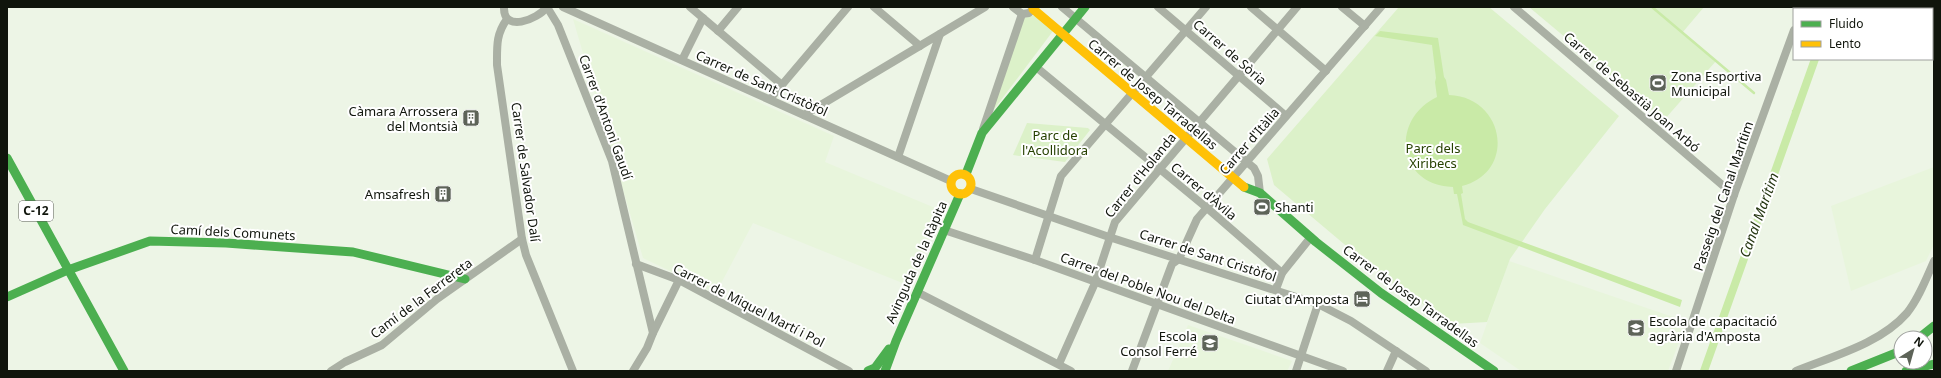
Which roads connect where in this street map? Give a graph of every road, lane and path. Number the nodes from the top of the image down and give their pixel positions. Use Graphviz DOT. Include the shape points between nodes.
graph roads {
  1 [pos="504,7"];
  2 [pos="547,7"];
  3 [pos="563,7"];
  4 [pos="690,7"];
  5 [pos="738,7"];
  6 [pos="848,7"];
  7 [pos="874,7"];
  8 [pos="985,7"];
  9 [pos="1013,7"];
  10 [pos="1062,7"];
  11 [pos="1085,7"];
  12 [pos="1158,7"];
  13 [pos="1206,7"];
  14 [pos="1251,7"];
  15 [pos="1297,7"];
  16 [pos="1342,7"];
  17 [pos="1381,7"];
  18 [pos="1514,7"];
  19 [pos="1034,8"];
  20 [pos="1022,14"];
  21 [pos="703,18"];
  22 [pos="1076,18"];
  23 [pos="507,19"];
  24 [pos="1365,26"];
  25 [pos="1186,30"];
  26 [pos="1278,30"];
  27 [pos="718,31"];
  28 [pos="1793,33"];
  29 [pos="940,34"];
  30 [pos="1063,34"];
  31 [pos="920,46"];
  32 [pos="682,60"];
  33 [pos="1036,67"];
  34 [pos="1326,71"];
  35 [pos="1239,76"];
  36 [pos="1146,77"];
  37 [pos="782,85"];
  38 [pos="1132,93"];
  39 [pos="770,99"];
  40 [pos="804,115"];
  41 [pos="1286,116"];
  42 [pos="1200,122"];
  43 [pos="1106,124"];
  44 [pos="982,132"];
  45 [pos="1186,138"];
  46 [pos="898,157"];
  47 [pos="7,158"];
  48 [pos="1246,162"];
  49 [pos="1160,169"];
  50 [pos="966,174"];
  51 [pos="1233,178"];
  52 [pos="951,181"];
  53 [pos="971,189"];
  54 [pos="1260,193"];
  55 [pos="960,194"];
  56 [pos="1734,196"];
  57 [pos="1207,208"];
  58 [pos="1048,216"];
  59 [pos="944,230"];
  60 [pos="1109,237"];
  61 [pos="1311,237"];
  62 [pos="522,239"];
  63 [pos="1179,258"];
  64 [pos="1035,260"];
  65 [pos="1934,261"];
  66 [pos="636,264"];
  67 [pos="68,270"];
  68 [pos="1282,273"];
  69 [pos="465,279"];
  70 [pos="679,280"];
  71 [pos="1095,283"];
  72 [pos="1276,289"];
  73 [pos="918,292"];
  74 [pos="7,298"];
  75 [pos="1318,304"];
  76 [pos="1158,305"];
  77 [pos="653,333"];
  78 [pos="896,341"];
  79 [pos="1396,351"];
  80 [pos="1893,353"];
  81 [pos="1302,356"];
  82 [pos="1059,364"];
  83 [pos="1934,364"];
  84 [pos="124,371"];
  85 [pos="331,371"];
  86 [pos="573,371"];
  87 [pos="633,371"];
  88 [pos="849,371"];
  89 [pos="868,371"];
  90 [pos="885,371"];
  91 [pos="1071,371"];
  92 [pos="1132,371"];
  93 [pos="1296,371"];
  94 [pos="1343,371"];
  95 [pos="1387,371"];
  96 [pos="1393,371"];
  97 [pos="1426,371"];
  98 [pos="1494,371"];
  99 [pos="1676,371"];
  100 [pos="1796,371"];
  101 [pos="1850,371"];
  102 [pos="1906,371"];
  1 -- 23 [label="street"];
  2 -- 23 [label="street" via="533,19 514,22"];
  2 -- 66 [label="street, Carrer d'Antoni Gaudí" via="558,25 612,162"];
  3 -- 32 [label="street, Carrer de Sant Cristòfol"];
  4 -- 21 [label="street"];
  5 -- 27 [label="street"];
  6 -- 37 [label="street"];
  7 -- 31 [label="street"];
  8 -- 29 [label="street"];
  9 -- 20 [label="street"];
  10 -- 22 [label="street, Carrer de Josep Tarradellas"];
  11 -- 22 [label="main road"];
  12 -- 25 [label="street, Carrer de Sòria"];
  13 -- 25 [label="street"];
  14 -- 26 [label="street"];
  15 -- 26 [label="street, Carrer d'Holanda"];
  16 -- 24 [label="street"];
  17 -- 24 [label="street, Carrer d'Itàlia"];
  18 -- 56 [label="street, Carrer de Sebastià Joan Arbó"];
  19 -- 20 [label="street" via="1029,13"];
  19 -- 30 [label="main road, Carrer de Josep Tarradellas"];
  20 -- 44 [label="street"];
  21 -- 27 [label="street"];
  21 -- 32 [label="street"];
  22 -- 30 [label="main road"];
  22 -- 36 [label="street, Carrer de Josep Tarradellas"];
  23 -- 62 [label="street, Carrer de Salvador Dalí" via="500,29 497,45 498,64"];
  24 -- 34 [label="street, Carrer d'Itàlia"];
  25 -- 35 [label="street, Carrer de Sòria"];
  25 -- 36 [label="street"];
  26 -- 34 [label="street"];
  26 -- 35 [label="street, Carrer d'Holanda"];
  27 -- 37 [label="street"];
  28 -- 56 [label="street, Passeig del Canal Marítim"];
  29 -- 31 [label="street"];
  29 -- 46 [label="street"];
  30 -- 33 [label="main road"];
  30 -- 38 [label="main road, Carrer de Josep Tarradellas"];
  31 -- 40 [label="street"];
  32 -- 39 [label="street, Carrer de Sant Cristòfol"];
  33 -- 43 [label="street, Carrer d'Àvila"];
  33 -- 44 [label="main road"];
  34 -- 41 [label="street, Carrer d'Itàlia"];
  35 -- 41 [label="street, Carrer de Sòria"];
  35 -- 42 [label="street, Carrer d'Holanda"];
  36 -- 38 [label="street"];
  36 -- 42 [label="street, Carrer de Josep Tarradellas"];
  37 -- 39 [label="street"];
  38 -- 43 [label="street"];
  38 -- 45 [label="main road, Carrer de Josep Tarradellas"];
  39 -- 40 [label="street, Carrer de Sant Cristòfol"];
  40 -- 46 [label="street, Carrer de Sant Cristòfol"];
  41 -- 48 [label="street, Carrer d'Itàlia"];
  42 -- 45 [label="street, Carrer d'Holanda"];
  42 -- 48 [label="street, Carrer de Josep Tarradellas"];
  43 -- 49 [label="street, Carrer d'Àvila"];
  43 -- 58 [label="street" via="1061,176"];
  44 -- 50 [label="main road"];
  45 -- 49 [label="street, Carrer d'Holanda"];
  45 -- 51 [label="main road, Carrer de Josep Tarradellas"];
  46 -- 52 [label="street, Carrer de Sant Cristòfol"];
  47 -- 67 [label="main road, C-12"];
  48 -- 51 [label="street, Carrer d'Itàlia"];
  48 -- 54 [label="street, Carrer de Josep Tarradellas" via="1254,168 1258,176"];
  49 -- 57 [label="street, Carrer d'Àvila"];
  49 -- 60 [label="street, Carrer d'Holanda" via="1115,222"];
  50 -- 52 [label="main road" via="955,175"];
  50 -- 53 [label="main road" via="972,182"];
  51 -- 54 [label="main road, Carrer de Josep Tarradellas" via="1244,187"];
  51 -- 57 [label="street, Carrer d'Itàlia"];
  52 -- 55 [label="main road" via="952,190"];
  53 -- 55 [label="main road" via="966,194"];
  53 -- 58 [label="street, Carrer de Sant Cristòfol"];
  54 -- 61 [label="main road, Carrer de Josep Tarradellas"];
  55 -- 59 [label="main road, Avinguda de la Ràpita"];
  56 -- 99 [label="street, Passeig del Canal Marítim"];
  57 -- 63 [label="street, Carrer d'Itàlia" via="1197,220"];
  57 -- 68 [label="street, Carrer d'Àvila"];
  58 -- 60 [label="street, Carrer de Sant Cristòfol"];
  58 -- 64 [label="street"];
  59 -- 64 [label="street, Carrer del Poble Nou del Delta"];
  59 -- 73 [label="main road, Avinguda de la Ràpita"];
  60 -- 63 [label="street, Carrer de Sant Cristòfol"];
  60 -- 71 [label="street, Carrer d'Holanda"];
  61 -- 68 [label="street"];
  61 -- 98 [label="main road, Carrer de Josep Tarradellas" via="1381,294"];
  62 -- 69 [label="street, Camí de la Ferrereta"];
  62 -- 86 [label="street, Carrer de Salvador Dalí" via="526,255"];
  63 -- 72 [label="street, Carrer de Sant Cristòfol"];
  63 -- 76 [label="street, Carrer d'Itàlia" via="1172,264"];
  64 -- 71 [label="street, Carrer del Poble Nou del Delta"];
  65 -- 100 [label="street" via="1918,296 1894,326 1869,341"];
  66 -- 70 [label="street, Carrer de Miquel Martí i Pol"];
  66 -- 77 [label="street, Carrer d'Antoni Gaudí"];
  67 -- 69 [label="main road, Camí dels Comunets" via="150,241 226,243 353,252"];
  67 -- 74 [label="main road, Camí dels Comunets"];
  67 -- 84 [label="main road, C-12"];
  68 -- 72 [label="street"];
  69 -- 85 [label="street, Camí de la Ferrereta" via="382,345"];
  70 -- 77 [label="street"];
  70 -- 88 [label="street, Carrer de Miquel Martí i Pol"];
  71 -- 76 [label="street, Carrer del Poble Nou del Delta"];
  71 -- 82 [label="street, Carrer d'Holanda"];
  72 -- 75 [label="street, Carrer de Sant Cristòfol"];
  73 -- 78 [label="main road, Avinguda de la Ràpita"];
  73 -- 82 [label="street"];
  75 -- 79 [label="street, Carrer de Sant Cristòfol" via="1351,320"];
  75 -- 81 [label="street"];
  76 -- 81 [label="street, Carrer del Poble Nou del Delta"];
  76 -- 92 [label="street, Carrer d'Itàlia"];
  77 -- 87 [label="street"];
  78 -- 89 [label="main road" via="875,368"];
  78 -- 90 [label="main road"];
  79 -- 95 [label="street"];
  79 -- 96 [label="street"];
  79 -- 97 [label="street, Carrer de Sant Cristòfol"];
  80 -- 101 [label="main road"];
  81 -- 93 [label="street"];
  81 -- 94 [label="street, Carrer del Poble Nou del Delta"];
  82 -- 91 [label="street"];
  83 -- 102 [label="main road"];
}
